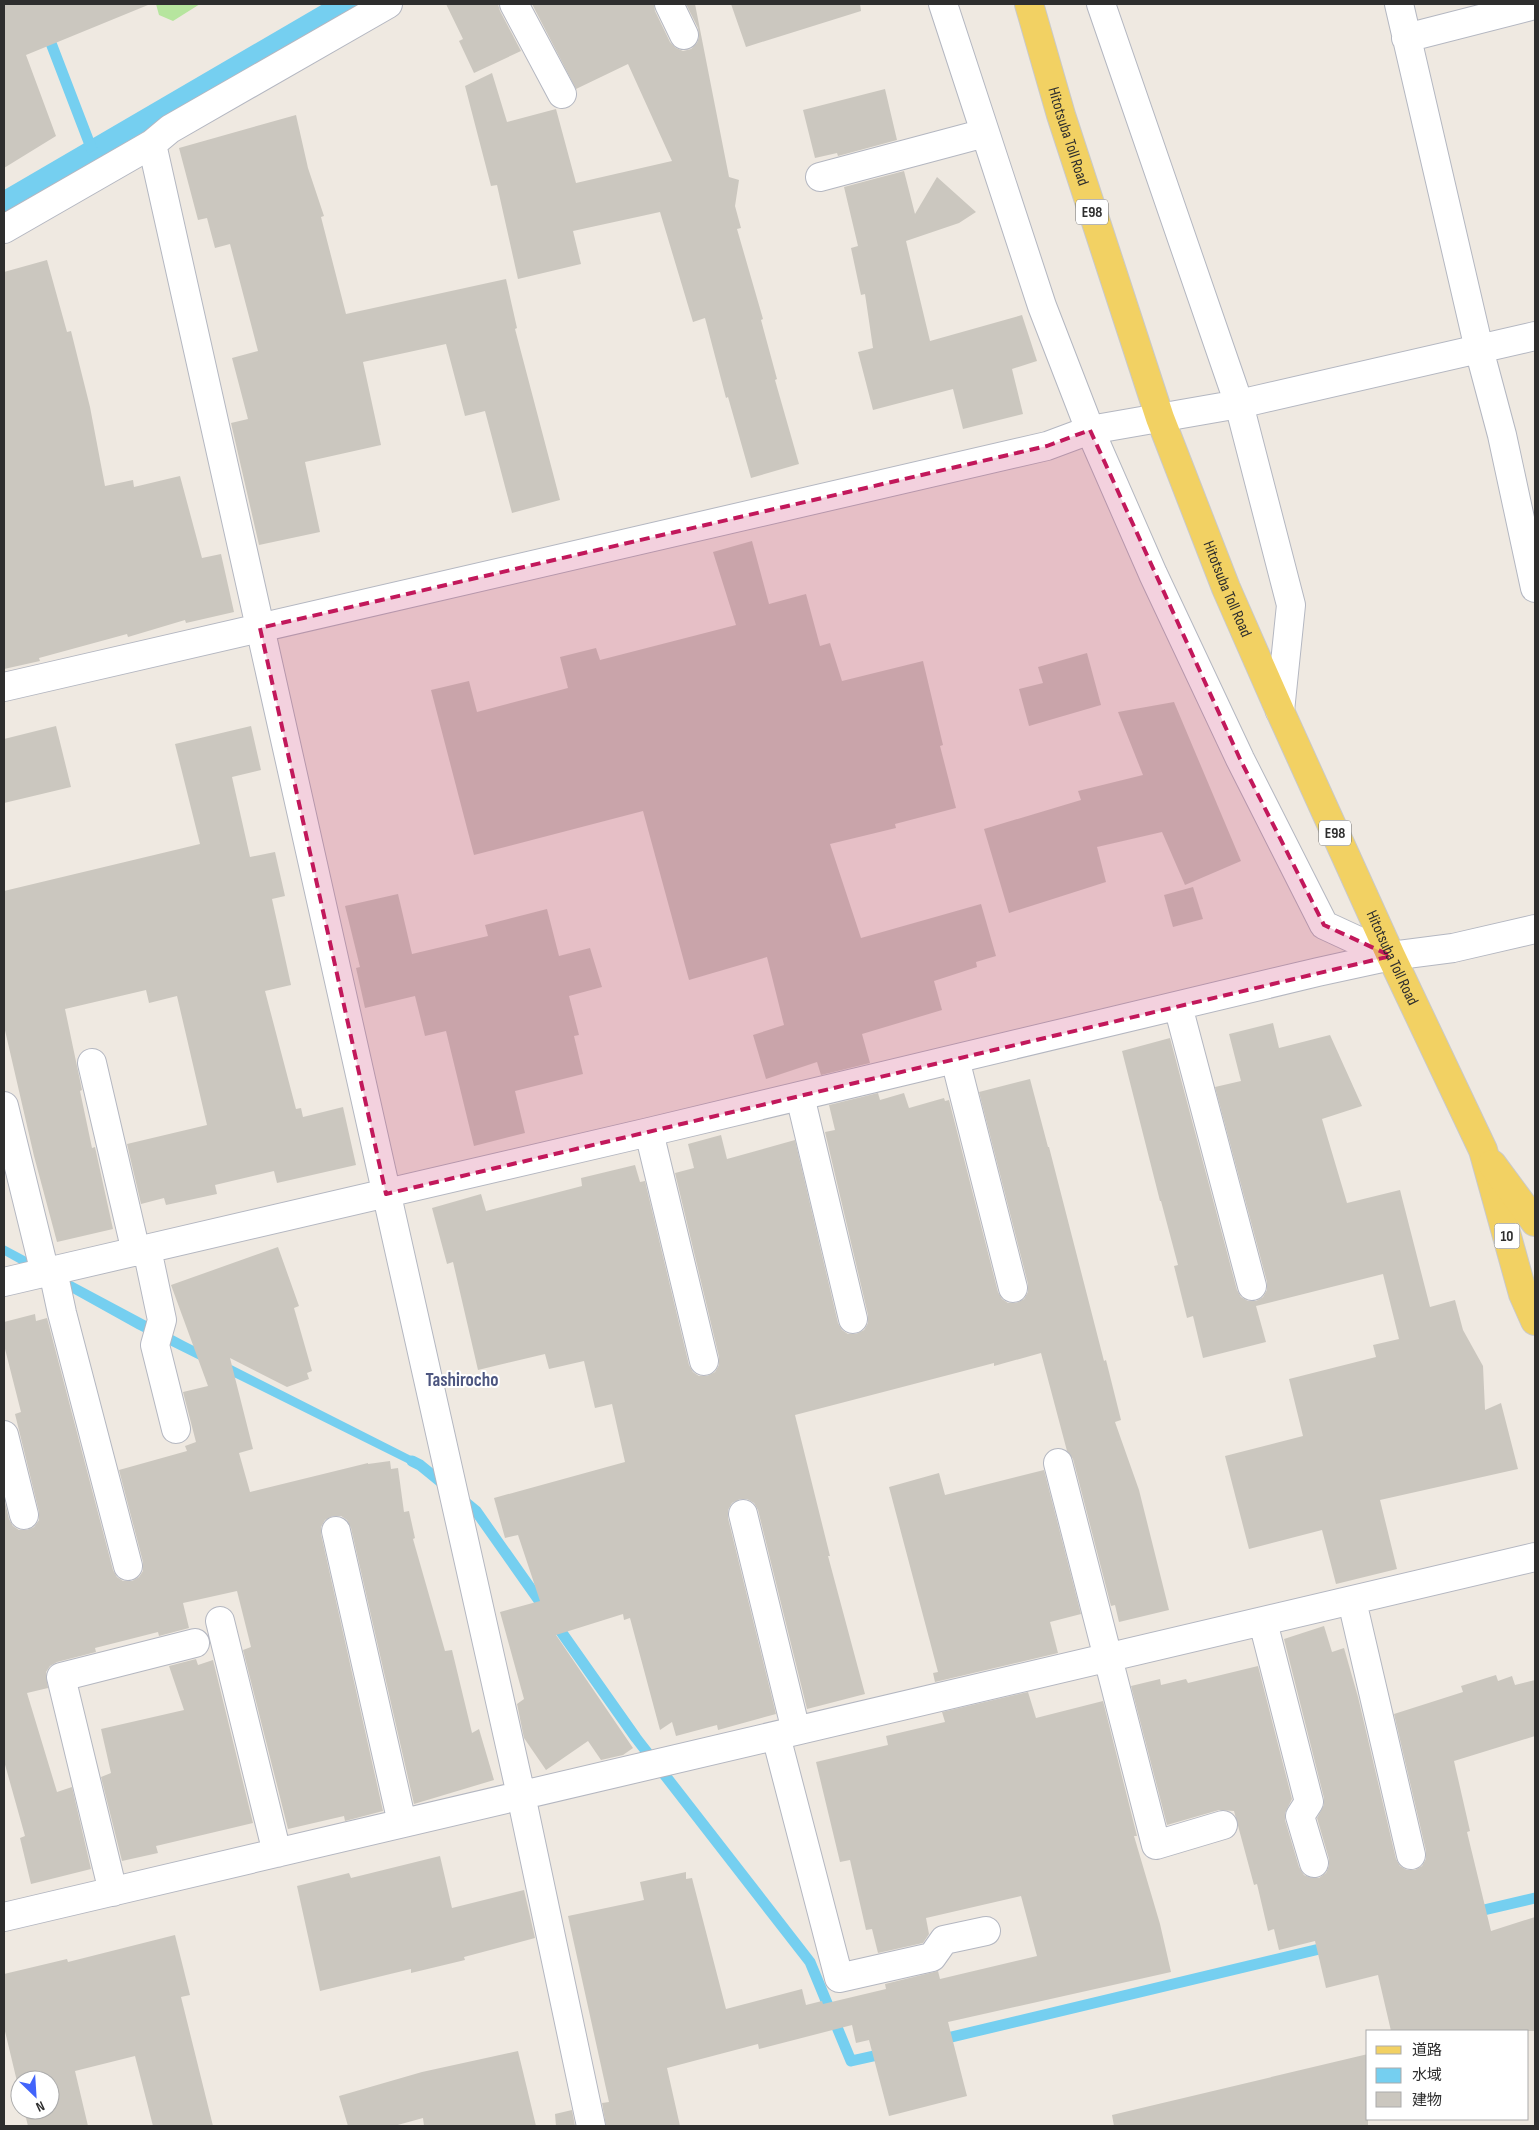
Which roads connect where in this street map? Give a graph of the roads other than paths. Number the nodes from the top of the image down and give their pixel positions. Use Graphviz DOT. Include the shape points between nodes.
graph roads {
  1 [pos="388,4"];
  2 [pos="514,4"];
  3 [pos="669,4"];
  4 [pos="943,4"];
  5 [pos="1029,4"];
  6 [pos="1101,4"];
  7 [pos="1399,4"];
  8 [pos="1535,5"];
  9 [pos="684,34"];
  10 [pos="1406,38"];
  11 [pos="562,94"];
  12 [pos="986,133"];
  13 [pos="152,144"];
  14 [pos="820,177"];
  15 [pos="4,230"];
  16 [pos="1535,336"];
  17 [pos="1479,349"];
  18 [pos="1239,404"];
  19 [pos="1160,418"];
  20 [pos="1090,430"];
  21 [pos="1535,588"];
  22 [pos="260,628"];
  23 [pos="4,687"];
  24 [pos="1280,711"];
  25 [pos="1535,929"];
  26 [pos="1391,956"];
  27 [pos="1178,1006"];
  28 [pos="955,1059"];
  29 [pos="92,1063"];
  30 [pos="800,1096"];
  31 [pos="4,1106"];
  32 [pos="649,1132"];
  33 [pos="1483,1150"];
  34 [pos="386,1194"];
  35 [pos="1535,1222"];
  36 [pos="142,1250"];
  37 [pos="49,1272"];
  38 [pos="4,1282"];
  39 [pos="1252,1286"];
  40 [pos="1013,1288"];
  41 [pos="853,1319"];
  42 [pos="1535,1321"];
  43 [pos="704,1360"];
  44 [pos="176,1429"];
  45 [pos="4,1434"];
  46 [pos="1058,1463"];
  47 [pos="743,1514"];
  48 [pos="24,1515"];
  49 [pos="336,1531"];
  50 [pos="1535,1557"];
  51 [pos="128,1566"];
  52 [pos="1352,1601"];
  53 [pos="220,1621"];
  54 [pos="1263,1622"];
  55 [pos="195,1642"];
  56 [pos="1108,1658"];
  57 [pos="786,1734"];
  58 [pos="521,1795"];
  59 [pos="402,1823"];
  60 [pos="1223,1825"];
  61 [pos="277,1853"];
  62 [pos="1412,1855"];
  63 [pos="1314,1863"];
  64 [pos="113,1892"];
  65 [pos="4,1917"];
  66 [pos="986,1931"];
  67 [pos="592,2126"];
  1 -- 13 [label="street" via="170,130"];
  2 -- 11 [label="street"];
  3 -- 9 [label="street"];
  4 -- 12 [label="street"];
  5 -- 19 [label="main road, Hitotsuba Toll Road / E98" via="1061,116"];
  6 -- 18 [label="street"];
  7 -- 10 [label="street"];
  8 -- 10 [label="street"];
  10 -- 17 [label="street"];
  12 -- 14 [label="street"];
  12 -- 20 [label="street" via="1042,306"];
  13 -- 15 [label="street"];
  13 -- 22 [label="street"];
  16 -- 17 [label="street"];
  17 -- 18 [label="street"];
  17 -- 21 [label="street" via="1502,435"];
  18 -- 19 [label="street"];
  18 -- 24 [label="street" via="1291,605"];
  19 -- 20 [label="street"];
  19 -- 24 [label="main road, Hitotsuba Toll Road / E98" via="1226,588"];
  20 -- 22 [label="street" via="1047,446"];
  20 -- 26 [label="street" via="1236,750 1324,925"];
  22 -- 23 [label="street"];
  22 -- 34 [label="street"];
  24 -- 26 [label="main road, Hitotsuba Toll Road / E98"];
  25 -- 26 [label="street" via="1453,948"];
  26 -- 27 [label="street"];
  26 -- 33 [label="main road, Hitotsuba Toll Road / E98"];
  27 -- 28 [label="street"];
  27 -- 39 [label="street"];
  28 -- 30 [label="street"];
  28 -- 40 [label="street"];
  29 -- 36 [label="street"];
  30 -- 32 [label="street"];
  30 -- 41 [label="street"];
  31 -- 37 [label="street"];
  32 -- 34 [label="street"];
  32 -- 43 [label="street"];
  33 -- 35 [label="main road, 10"];
  33 -- 42 [label="main road, 10" via="1523,1294"];
  34 -- 36 [label="street"];
  34 -- 58 [label="street"];
  36 -- 37 [label="street"];
  36 -- 44 [label="street" via="162,1320 155,1345"];
  37 -- 38 [label="street"];
  37 -- 51 [label="street"];
  45 -- 48 [label="street"];
  46 -- 56 [label="street"];
  47 -- 57 [label="street"];
  49 -- 59 [label="street"];
  50 -- 52 [label="street"];
  52 -- 54 [label="street"];
  52 -- 62 [label="street"];
  53 -- 61 [label="street"];
  54 -- 56 [label="street"];
  54 -- 63 [label="street" via="1309,1802 1300,1816"];
  55 -- 64 [label="street" via="61,1677"];
  56 -- 57 [label="street"];
  56 -- 60 [label="street" via="1156,1845"];
  57 -- 58 [label="street"];
  57 -- 66 [label="street" via="839,1978 932,1956 944,1940"];
  58 -- 59 [label="street"];
  58 -- 67 [label="street"];
  59 -- 61 [label="street"];
  61 -- 64 [label="street"];
  64 -- 65 [label="street"];
}
